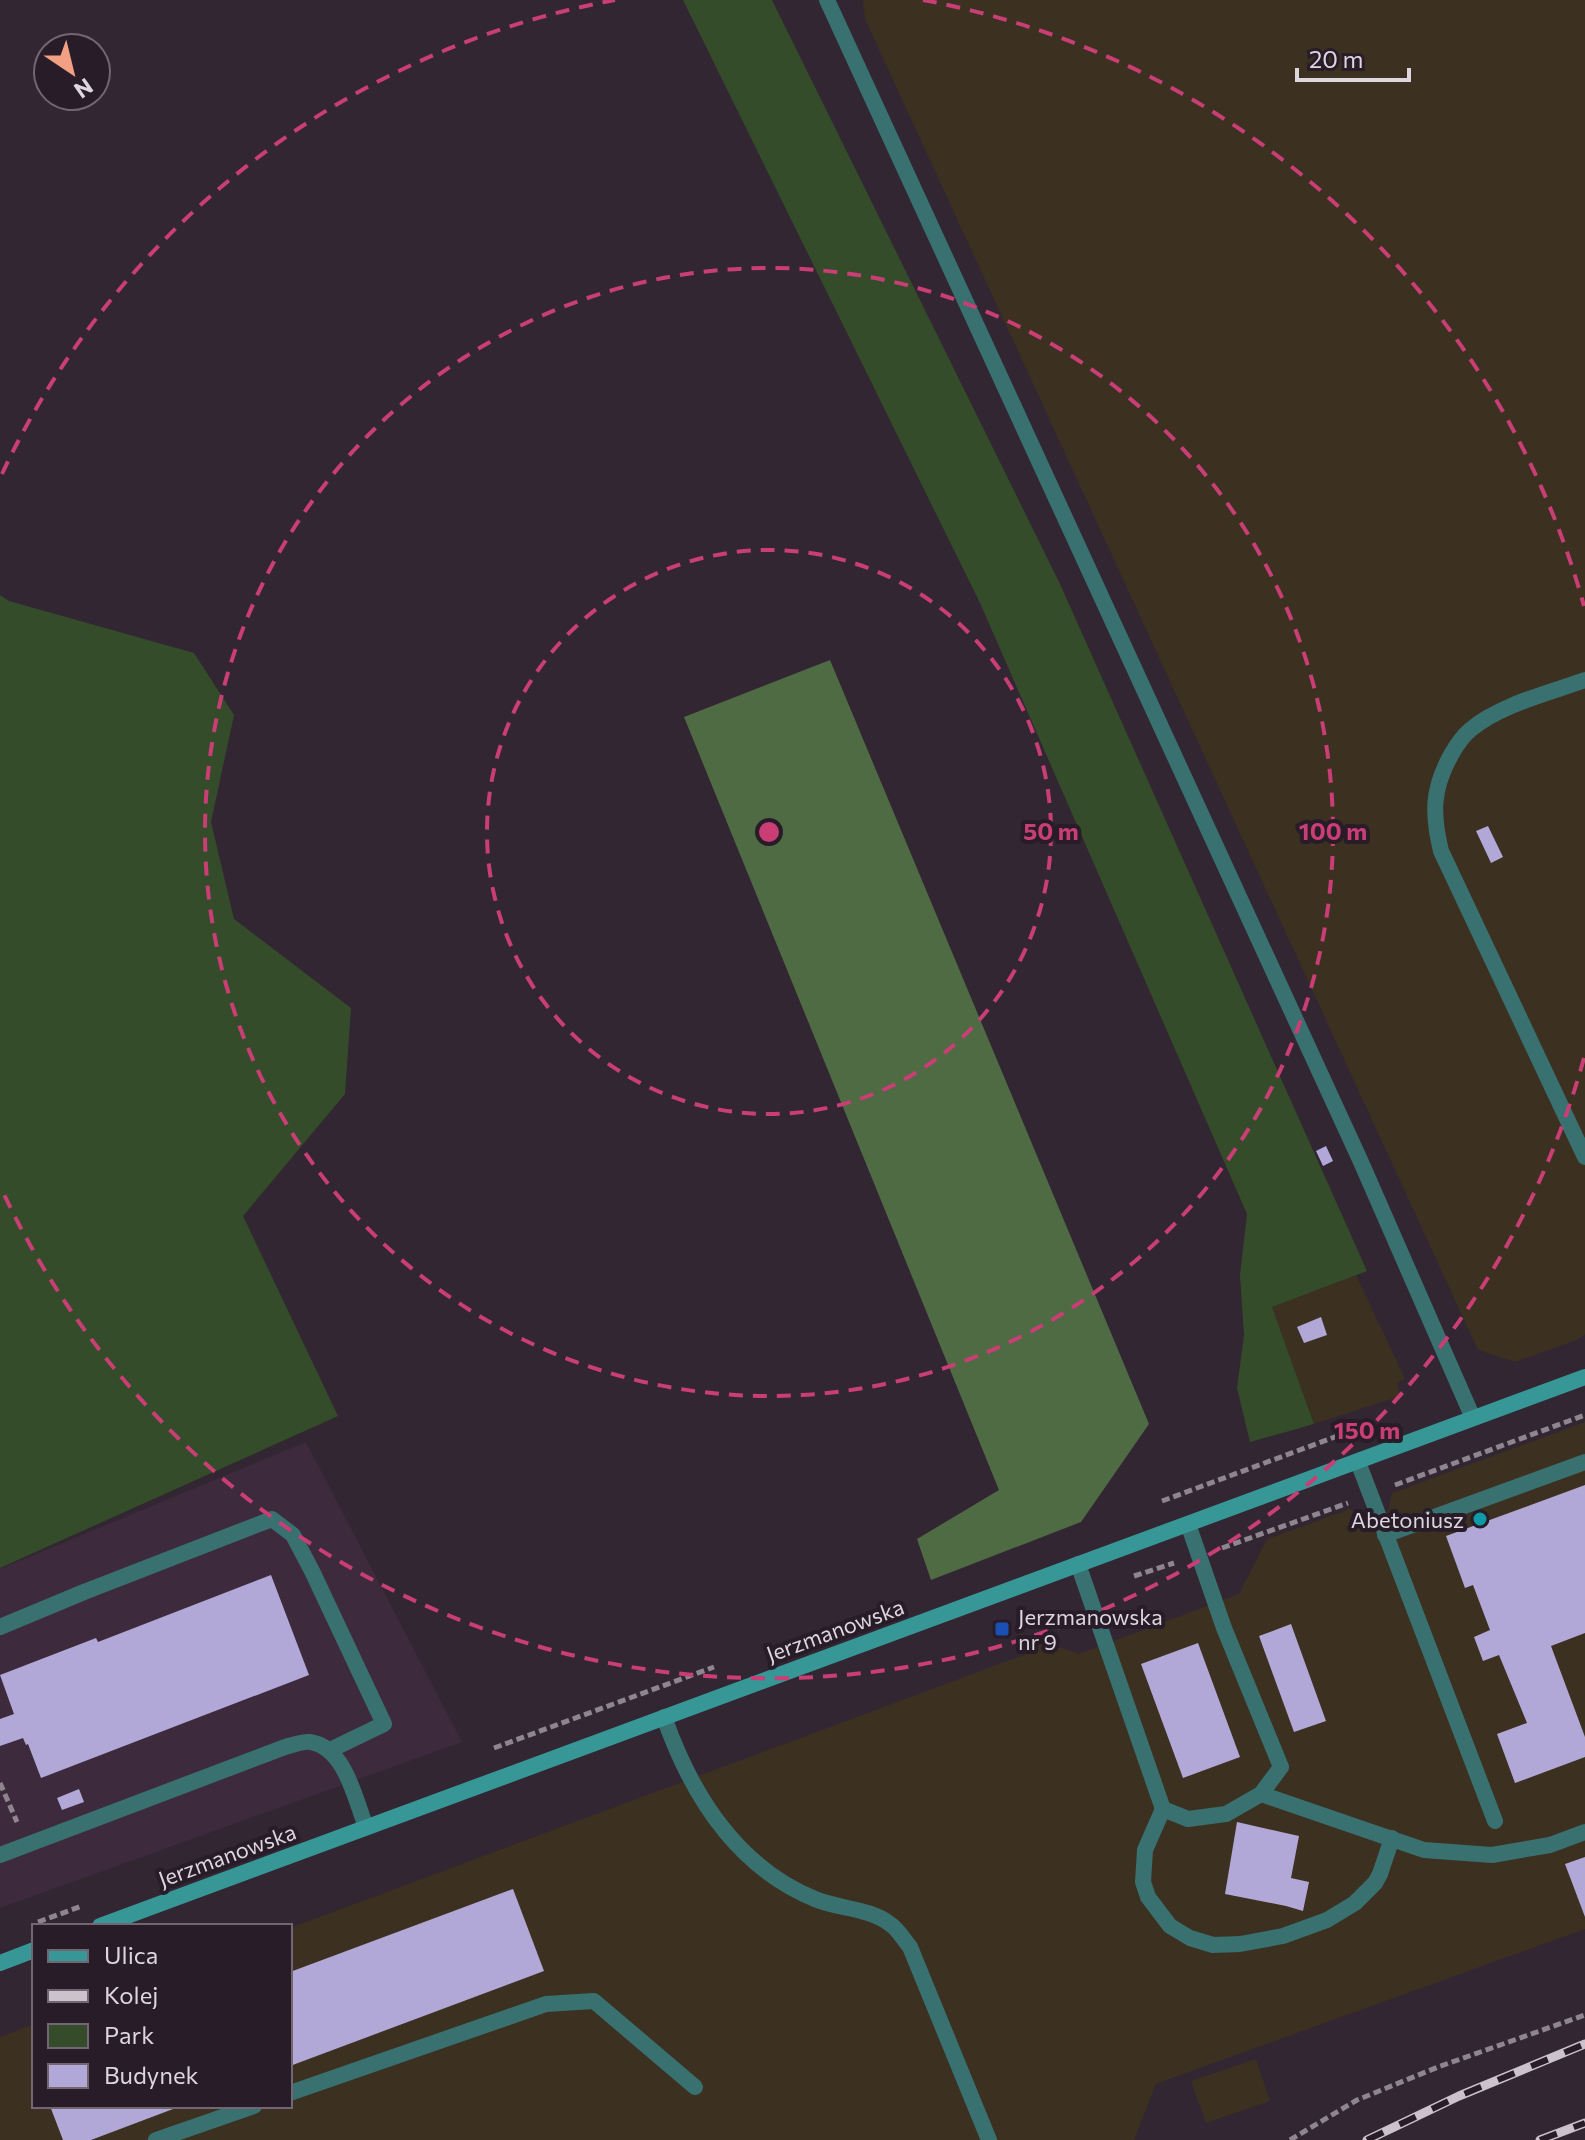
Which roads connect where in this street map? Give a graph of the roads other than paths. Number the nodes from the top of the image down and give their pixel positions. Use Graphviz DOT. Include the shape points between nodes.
graph roads {
  1 [pos="827,0"];
  2 [pos="1585,680"];
  3 [pos="1585,1157"];
  4 [pos="1585,1377"];
  5 [pos="1473,1418"];
  6 [pos="1358,1462"];
  7 [pos="1585,1462"];
  8 [pos="1188,1524"];
  9 [pos="1385,1535"];
  10 [pos="1078,1564"];
  11 [pos="0,1627"];
  12 [pos="664,1717"];
  13 [pos="330,1750"];
  14 [pos="1261,1794"];
  15 [pos="1163,1809"];
  16 [pos="1495,1821"];
  17 [pos="366,1827"];
  18 [pos="1585,1832"];
  19 [pos="1392,1838"];
  20 [pos="0,1855"];
  21 [pos="105,1924"];
  22 [pos="32,1951"];
  23 [pos="0,1963"];
  24 [pos="695,2087"];
  25 [pos="292,2092"];
  26 [pos="248,2108"];
  27 [pos="156,2140"];
  28 [pos="989,2140"];
  1 -- 5 [label="lane" via="1361,1162"];
  2 -- 3 [label="lane" via="1500,711 1469,730 1442,771 1435,825 1441,851"];
  4 -- 5 [label="street, Jerzmanowska"];
  5 -- 6 [label="street, Jerzmanowska"];
  6 -- 8 [label="street, Jerzmanowska"];
  6 -- 9 [label="lane"];
  7 -- 9 [label="lane"];
  8 -- 10 [label="street, Jerzmanowska"];
  8 -- 14 [label="lane" via="1281,1767"];
  9 -- 16 [label="lane"];
  10 -- 12 [label="street, Jerzmanowska"];
  10 -- 15 [label="lane"];
  11 -- 13 [label="lane" via="272,1519 293,1535 384,1724"];
  12 -- 17 [label="street, Jerzmanowska"];
  12 -- 28 [label="lane" via="713,1818 749,1858 784,1885 818,1901 891,1924 910,1947"];
  13 -- 17 [label="lane"];
  13 -- 20 [label="lane" via="306,1742 285,1747"];
  14 -- 15 [label="lane" via="1226,1814 1188,1819"];
  14 -- 19 [label="lane"];
  15 -- 19 [label="lane" via="1145,1850 1143,1882 1148,1897 1170,1926 1213,1945 1283,1936 1346,1909 1375,1883"];
  17 -- 21 [label="street, Jerzmanowska"];
  18 -- 19 [label="lane" via="1550,1845 1492,1855 1424,1850"];
  22 -- 23 [label="street"];
  24 -- 25 [label="lane" via="594,2001 546,2004"];
  26 -- 27 [label="lane"];
}
